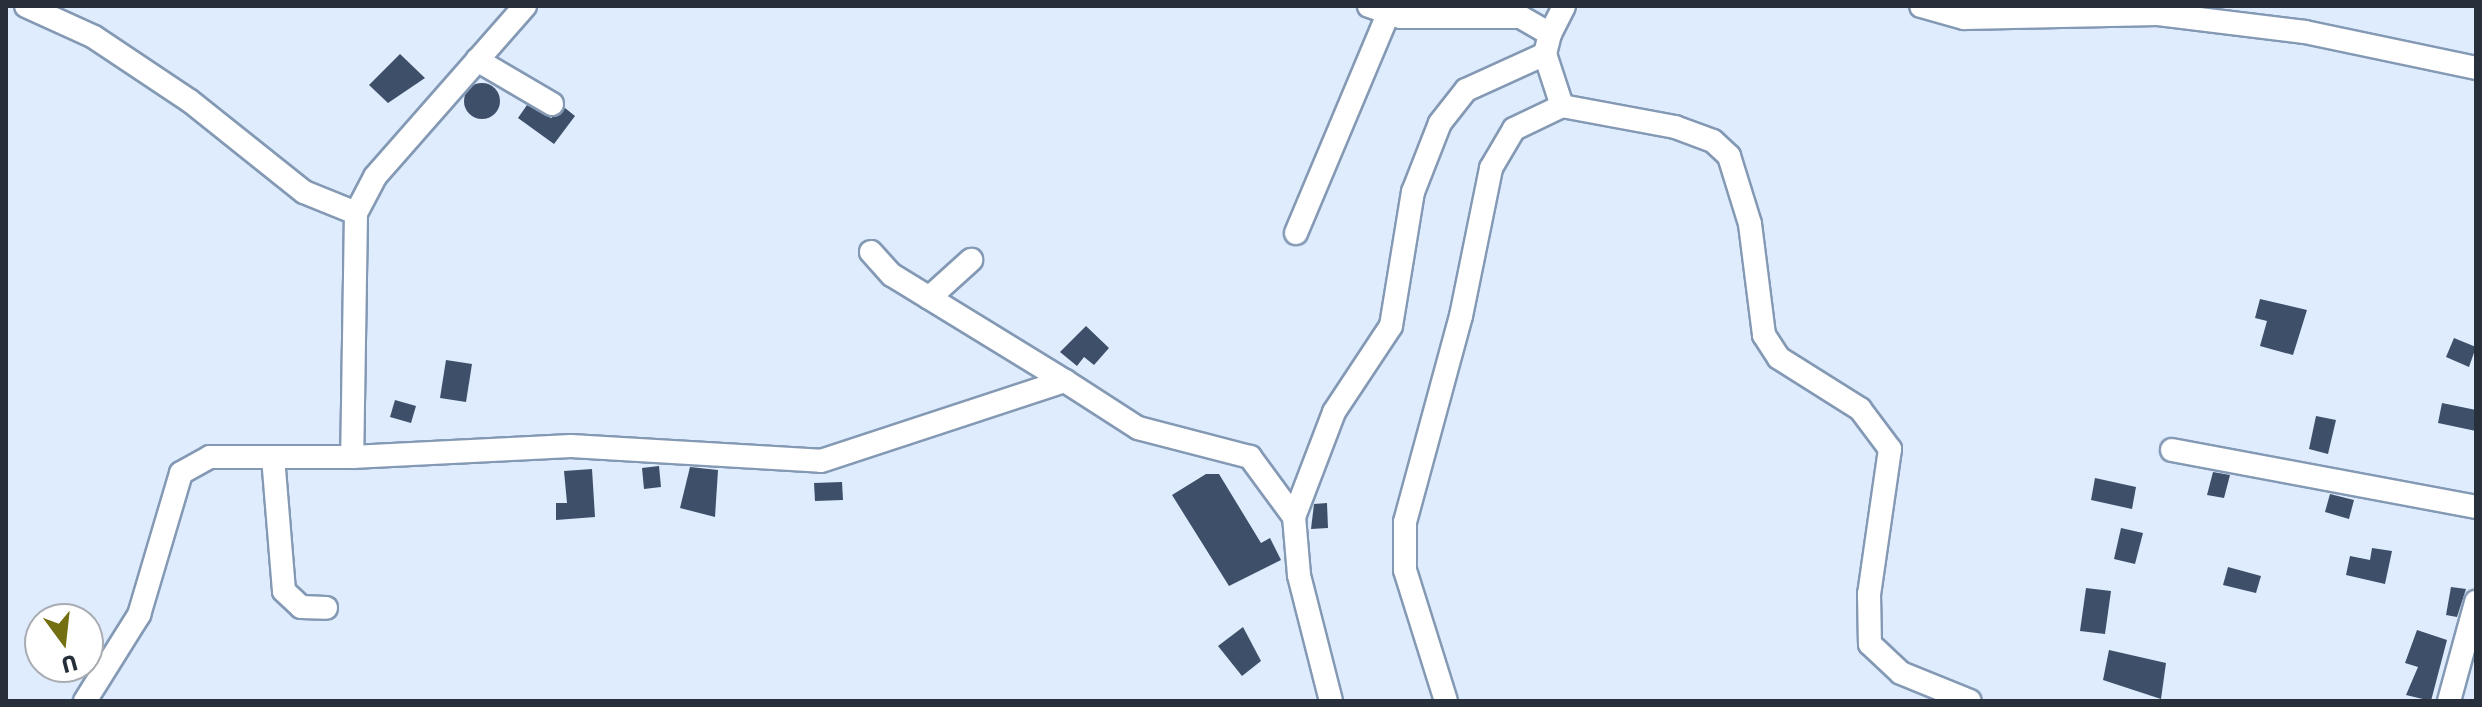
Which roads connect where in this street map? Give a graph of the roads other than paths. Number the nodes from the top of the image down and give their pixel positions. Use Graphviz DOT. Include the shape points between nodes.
graph roads {
  1 [pos="26,6"];
  2 [pos="525,6"];
  3 [pos="1564,6"];
  4 [pos="1921,6"];
  5 [pos="1378,11"];
  6 [pos="1547,44"];
  7 [pos="477,60"];
  8 [pos="2476,68"];
  9 [pos="552,104"];
  10 [pos="1562,106"];
  11 [pos="356,213"];
  12 [pos="1296,233"];
  13 [pos="871,252"];
  14 [pos="971,260"];
  15 [pos="929,298"];
  16 [pos="1065,381"];
  17 [pos="2172,450"];
  18 [pos="273,457"];
  19 [pos="352,457"];
  20 [pos="2476,507"];
  21 [pos="1294,517"];
  22 [pos="2476,602"];
  23 [pos="326,608"];
  24 [pos="94,698"];
  25 [pos="1331,701"];
  26 [pos="1446,701"];
  27 [pos="1970,701"];
  28 [pos="2449,701"];
  1 -- 11 [label="street" via="94,37 190,101 304,192"];
  2 -- 7 [label="street"];
  3 -- 6 [label="street"];
  4 -- 8 [label="street" via="1964,18 2158,14 2305,32"];
  5 -- 6 [label="street" via="1520,17"];
  5 -- 12 [label="street"];
  6 -- 10 [label="street"];
  6 -- 21 [label="street" via="1466,90 1440,123 1413,192 1391,326 1334,412"];
  7 -- 9 [label="street"];
  7 -- 11 [label="street" via="375,177"];
  10 -- 26 [label="street" via="1514,129 1491,168 1461,316 1405,522 1405,570"];
  10 -- 27 [label="street" via="1675,127 1713,141 1729,156 1750,224 1764,335 1779,358 1860,409 1890,449 1869,594 1870,644 1901,673"];
  11 -- 19 [label="street"];
  13 -- 15 [label="street"];
  14 -- 15 [label="street"];
  15 -- 16 [label="street" via="1041,360"];
  16 -- 19 [label="street" via="821,461 571,446"];
  16 -- 21 [label="street" via="1138,428 1250,457"];
  17 -- 20 [label="street"];
  18 -- 19 [label="street"];
  18 -- 23 [label="street" via="284,591 301,607"];
  18 -- 24 [label="street" via="210,457 175,481 139,615"];
  21 -- 25 [label="street" via="1299,575"];
  22 -- 28 [label="street"];
}
